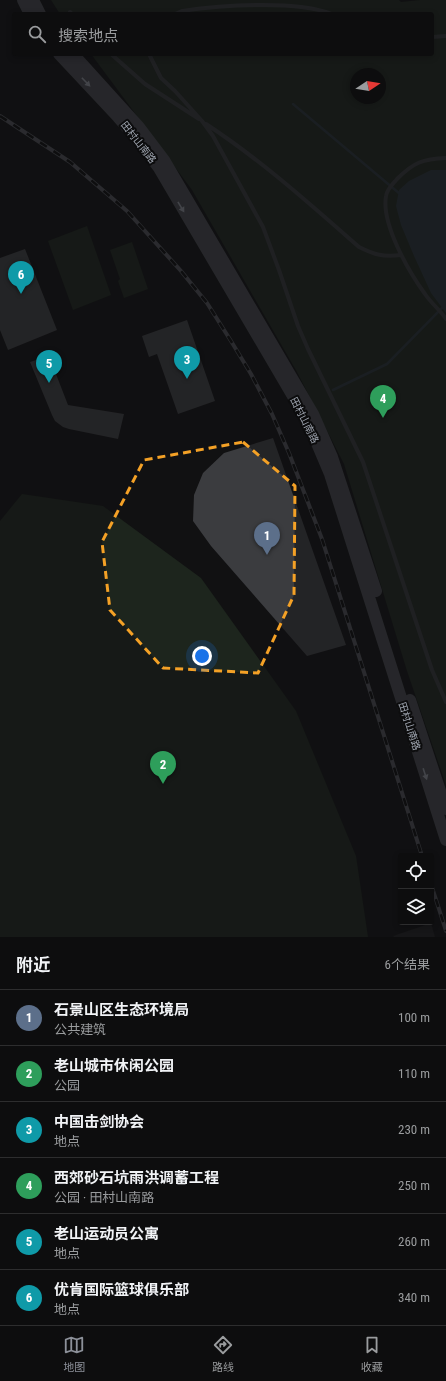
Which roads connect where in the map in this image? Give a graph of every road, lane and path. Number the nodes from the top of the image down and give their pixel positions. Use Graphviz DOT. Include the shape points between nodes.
graph roads {
  1 [pos="23,0"];
  2 [pos="33,0"];
  3 [pos="29,12"];
  4 [pos="39,12"];
  5 [pos="180,12"];
  6 [pos="329,12"];
  7 [pos="446,36"];
  8 [pos="434,37"];
  9 [pos="61,56"];
  10 [pos="75,56"];
  11 [pos="114,56"];
  12 [pos="150,56"];
  13 [pos="204,123"];
  14 [pos="446,158"];
  15 [pos="401,255"];
  16 [pos="446,319"];
  17 [pos="446,702"];
  18 [pos="446,809"];
  19 [pos="446,840"];
  1 -- 3 [label="main road"];
  2 -- 4 [label="main road"];
  5 -- 6 [label="lane" via="244,3 286,2 306,4"];
  7 -- 8 [label="lane"];
  9 -- 19 [label="main road, 田村山南路, one-way" via="118,117 159,168 297,402 330,474"];
  10 -- 18 [label="main road, 田村山南路" via="134,121 164,160 313,414 335,464"];
  11 -- 13 [label="lane" via="146,84"];
  12 -- 13 [label="lane" via="161,78"];
  13 -- 15 [label="lane" via="274,175 359,247 374,254"];
  13 -- 17 [label="lane" via="214,136 262,227 306,343 363,462 432,670"];
  14 -- 15 [label="lane" via="416,163 388,189 385,196 386,213"];
  15 -- 16 [label="lane" via="424,293"];
}
